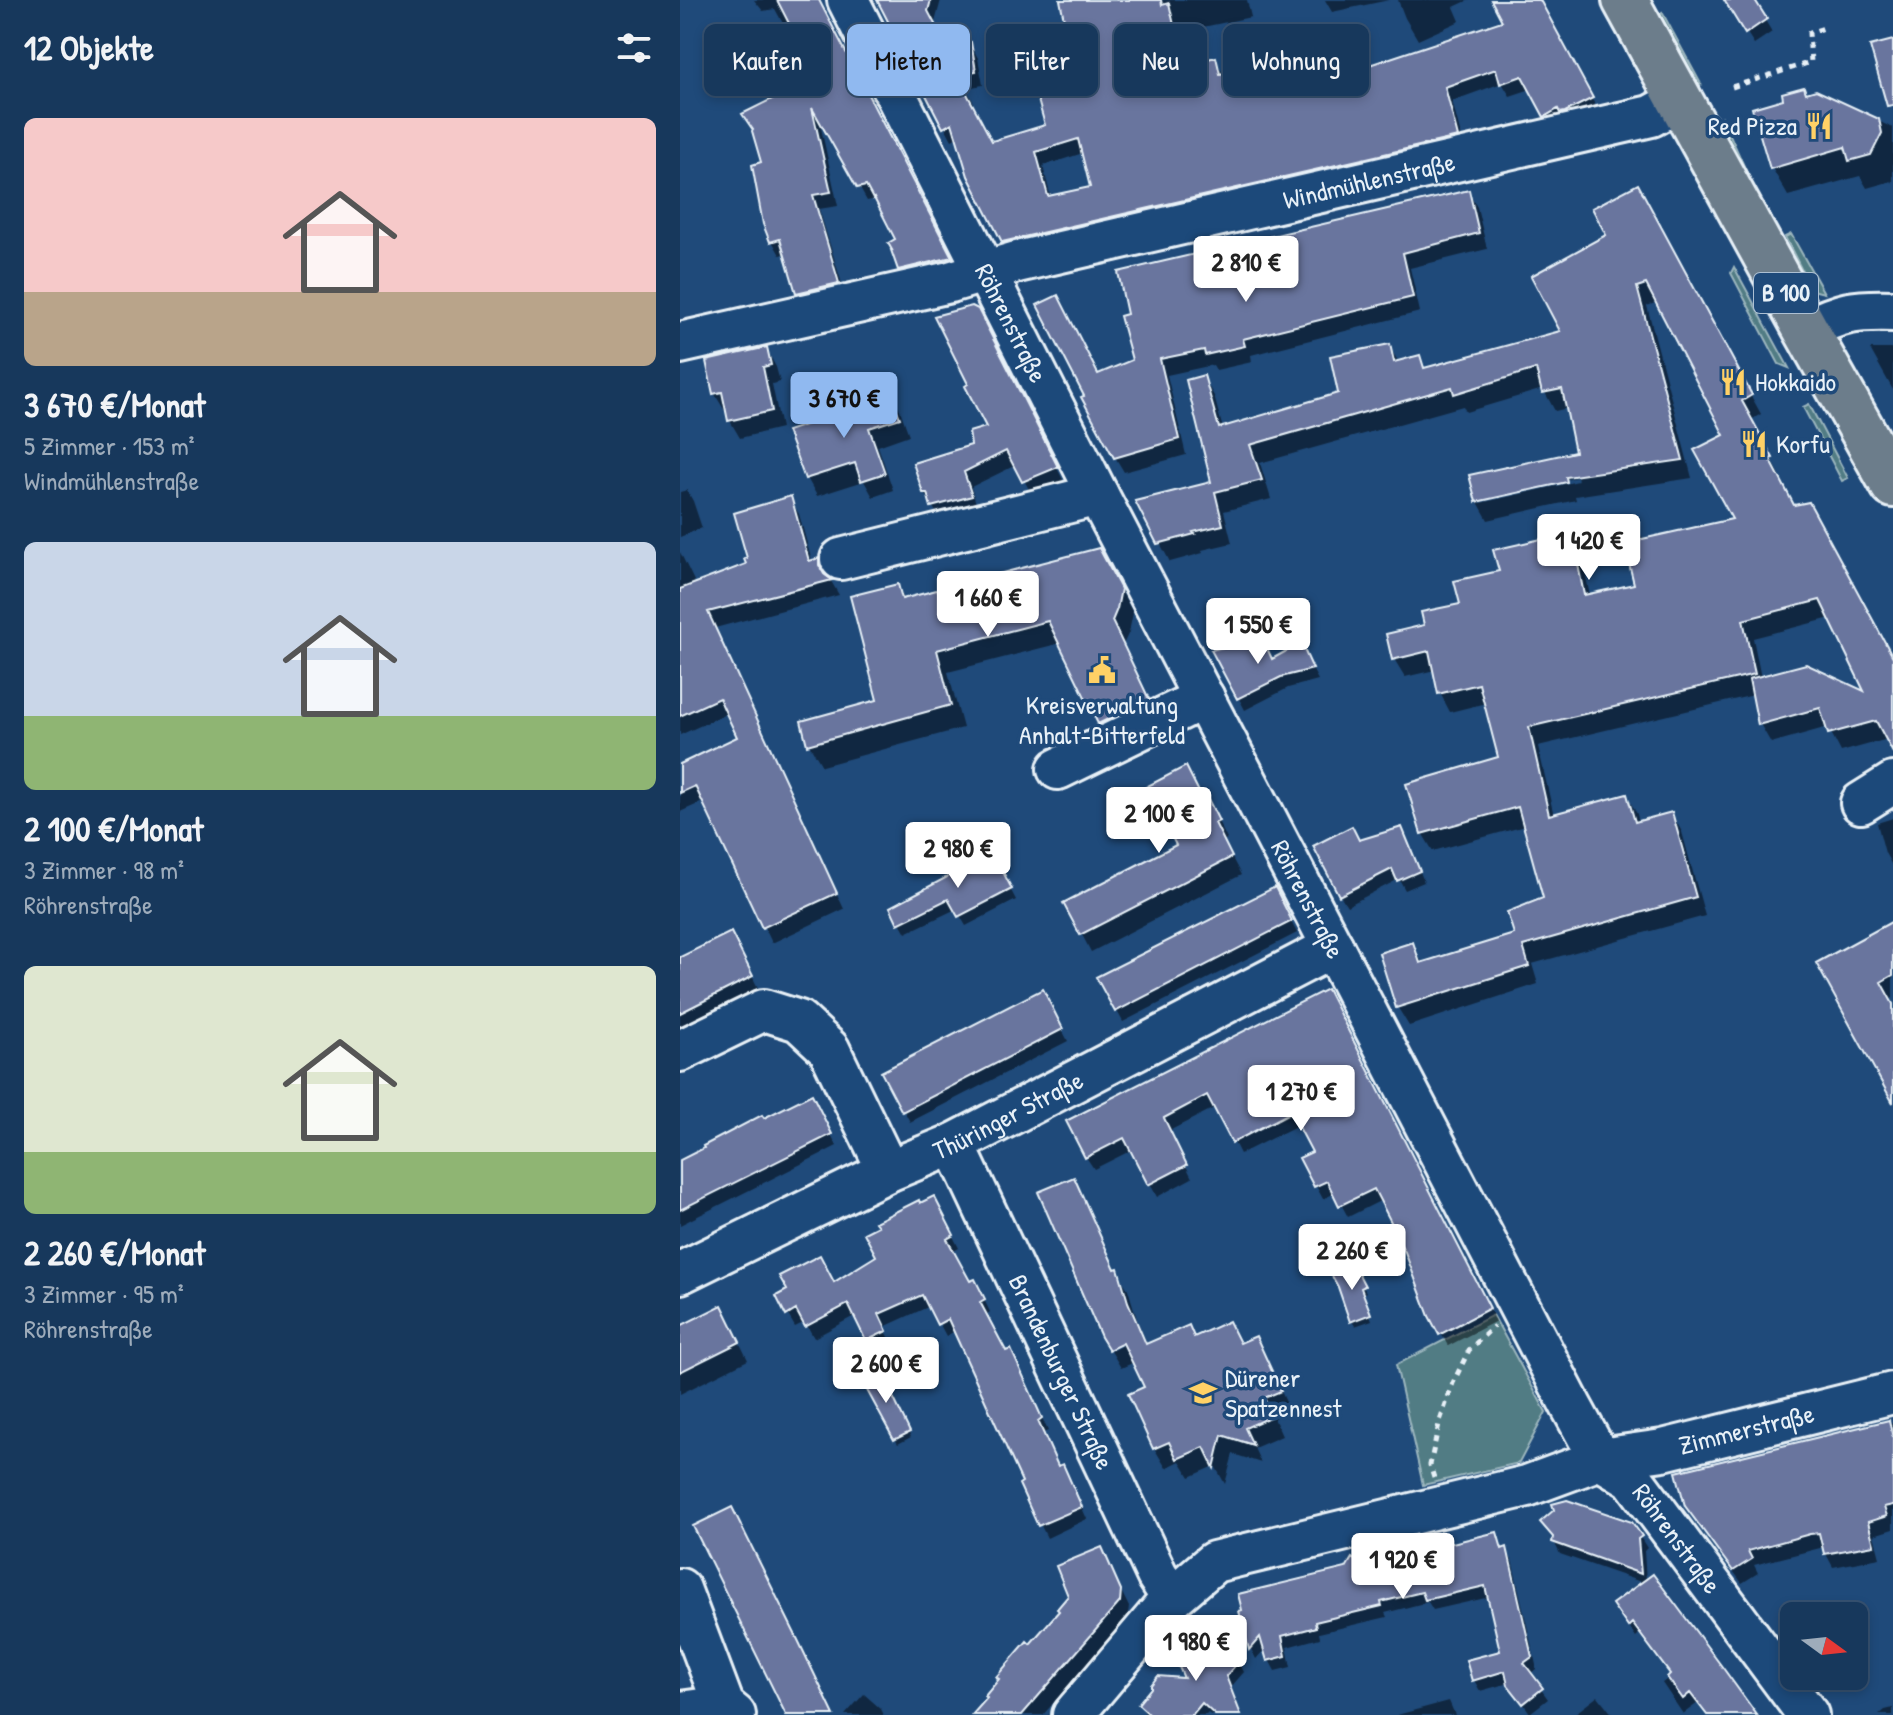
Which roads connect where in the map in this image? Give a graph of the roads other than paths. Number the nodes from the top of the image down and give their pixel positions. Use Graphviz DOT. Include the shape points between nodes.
graph roads {
  1 [pos="848,0"];
  2 [pos="1625,0"];
  3 [pos="1680,100"];
  4 [pos="984,272"];
  5 [pos="1893,311"];
  6 [pos="1806,330"];
  7 [pos="680,343"];
  8 [pos="1893,485"];
  9 [pos="1098,495"];
  10 [pos="841,559"];
  11 [pos="1204,698"];
  12 [pos="1058,769"];
  13 [pos="1333,947"];
  14 [pos="680,1051"];
  15 [pos="954,1144"];
  16 [pos="888,1171"];
  17 [pos="680,1273"];
  18 [pos="1893,1393"];
  19 [pos="1600,1459"];
  20 [pos="680,1589"];
  21 [pos="1172,1598"];
  22 [pos="730,1710"];
  23 [pos="680,1712"];
  24 [pos="1073,1715"];
  25 [pos="1808,1715"];
  1 -- 4 [label="street, Röhrenstraße"];
  2 -- 3 [label="main road, B 100"];
  3 -- 4 [label="street, Windmühlenstraße" via="1651,116"];
  3 -- 6 [label="main road, B 100"];
  4 -- 7 [label="street, Windmühlenstraße"];
  4 -- 9 [label="street, Röhrenstraße"];
  5 -- 6 [label="street" via="1849,312"];
  6 -- 8 [label="main road, B 100"];
  9 -- 10 [label="street"];
  9 -- 11 [label="street, Röhrenstraße"];
  11 -- 12 [label="street"];
  11 -- 13 [label="street, Röhrenstraße"];
  13 -- 15 [label="street, Thüringer Straße"];
  13 -- 19 [label="street, Röhrenstraße"];
  14 -- 16 [label="street" via="764,1010 799,1021 829,1049"];
  15 -- 16 [label="street, Thüringer Straße"];
  15 -- 21 [label="street, Brandenburger Straße"];
  16 -- 17 [label="street, Thüringer Straße"];
  18 -- 19 [label="street, Zimmerstraße" via="1663,1450"];
  19 -- 21 [label="street, Zimmerstraße" via="1527,1486 1214,1562"];
  19 -- 25 [label="street, Röhrenstraße" via="1632,1478"];
  20 -- 22 [label="street"];
  21 -- 24 [label="street, Zimmerstraße"];
  22 -- 23 [label="street"];
}
